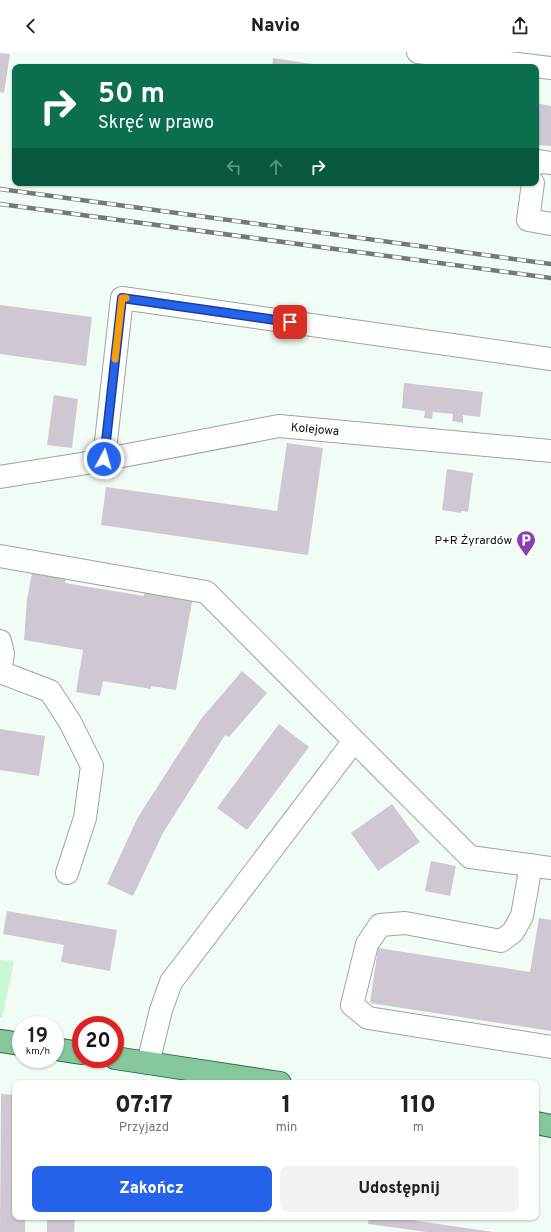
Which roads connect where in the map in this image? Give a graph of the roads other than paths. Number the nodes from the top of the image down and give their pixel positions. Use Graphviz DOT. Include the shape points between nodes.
graph roads {
  1 [pos="422,52"];
  2 [pos="519,64"];
  3 [pos="539,67"];
  4 [pos="551,68"];
  5 [pos="539,161"];
  6 [pos="551,163"];
  7 [pos="533,186"];
  8 [pos="551,224"];
  9 [pos="551,359"];
  10 [pos="551,451"];
  11 [pos="104,459"];
  12 [pos="0,477"];
  13 [pos="0,556"];
  14 [pos="0,641"];
  15 [pos="0,672"];
  16 [pos="354,741"];
  17 [pos="541,867"];
  18 [pos="67,873"];
  19 [pos="0,1041"];
  20 [pos="12,1043"];
  21 [pos="551,1047"];
  22 [pos="124,1059"];
  23 [pos="148,1063"];
  24 [pos="260,1080"];
  25 [pos="539,1124"];
  26 [pos="551,1126"];
  1 -- 2 [label="street"];
  3 -- 4 [label="street"];
  5 -- 6 [label="street"];
  7 -- 8 [label="street" via="528,220"];
  9 -- 11 [label="street" via="122,298"];
  10 -- 11 [label="street, Kolejowa" via="279,426"];
  11 -- 12 [label="street, Kolejowa"];
  13 -- 16 [label="street" via="206,592"];
  14 -- 15 [label="street" via="3,654"];
  15 -- 18 [label="street" via="50,691 70,722 92,766 85,818"];
  16 -- 17 [label="street" via="470,857"];
  16 -- 23 [label="street" via="171,982"];
  17 -- 21 [label="street" via="522,916 513,932 501,941 405,923 380,925 367,944 352,1006 368,1018"];
  19 -- 20 [label="main road"];
  22 -- 23 [label="main road"];
  23 -- 24 [label="main road"];
  25 -- 26 [label="main road"];
}
